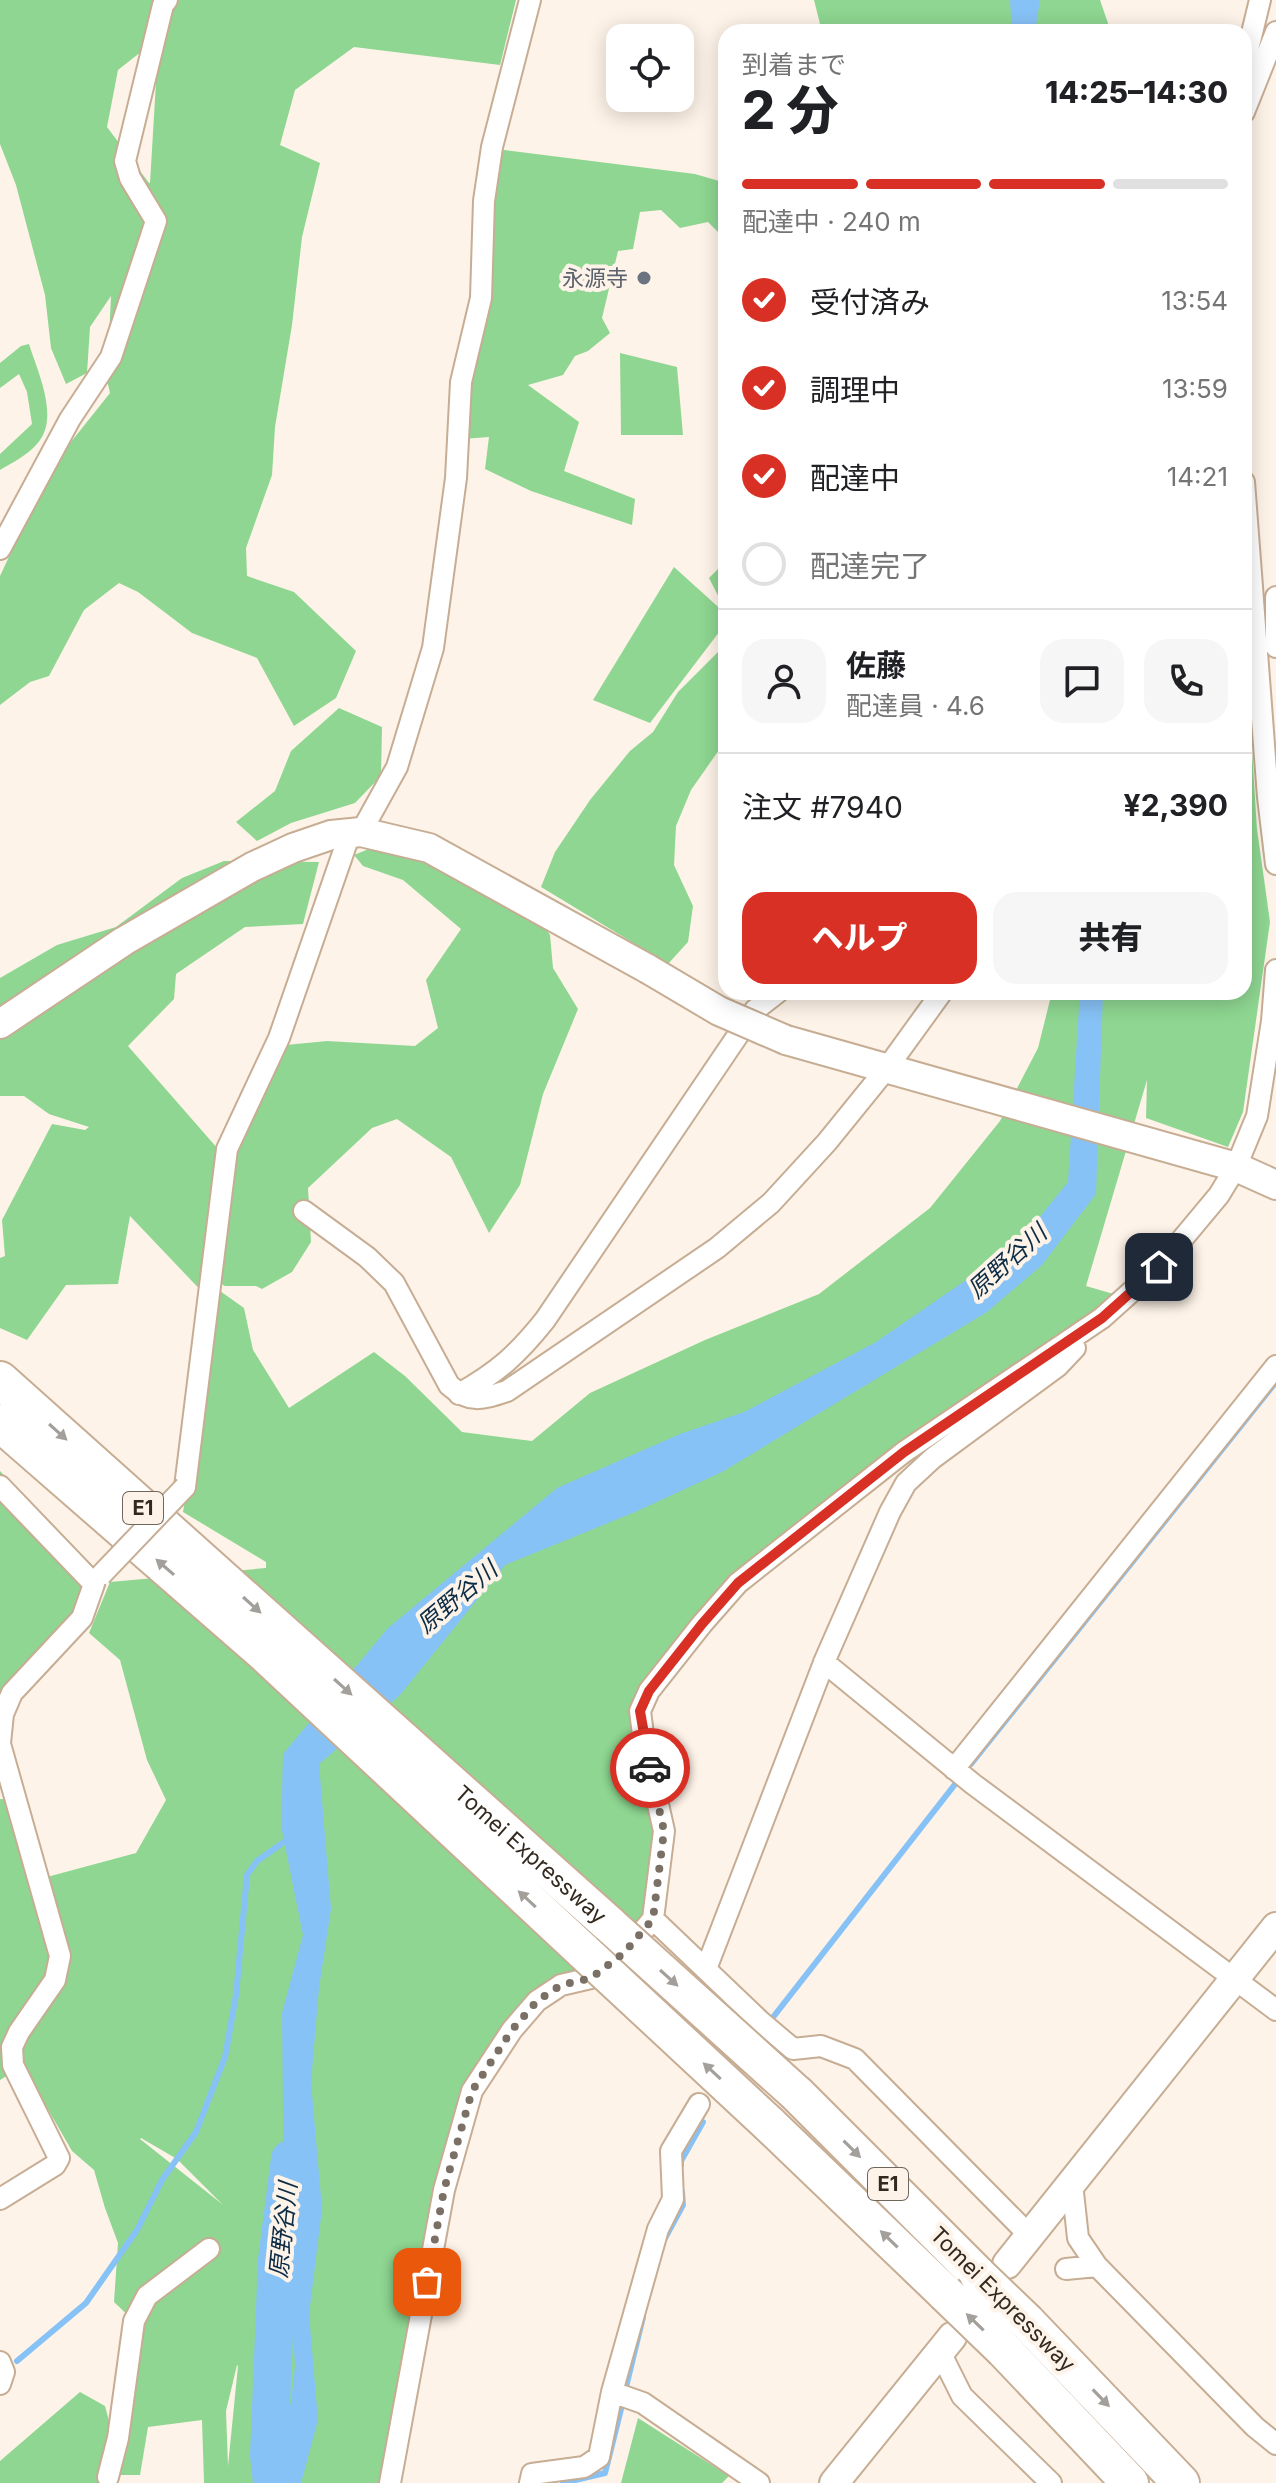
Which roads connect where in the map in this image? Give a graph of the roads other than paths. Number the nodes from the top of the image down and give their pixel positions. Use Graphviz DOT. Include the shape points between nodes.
graph roads {
  1 [pos="167,0"];
  2 [pos="530,0"];
  3 [pos="1260,0"];
  4 [pos="1276,32"];
  5 [pos="1252,33"];
  6 [pos="1252,92"];
  7 [pos="0,549"];
  8 [pos="1252,581"];
  9 [pos="1276,597"];
  10 [pos="1276,647"];
  11 [pos="1276,788"];
  12 [pos="1272,829"];
  13 [pos="356,832"];
  14 [pos="1276,864"];
  15 [pos="1276,970"];
  16 [pos="768,1000"];
  17 [pos="936,1000"];
  18 [pos="0,1024"];
  19 [pos="887,1068"];
  20 [pos="1230,1166"];
  21 [pos="1276,1185"];
  22 [pos="304,1211"];
  23 [pos="1102,1318"];
  24 [pos="1276,1366"];
  25 [pos="0,1380"];
  26 [pos="459,1394"];
  27 [pos="0,1423"];
  28 [pos="0,1486"];
  29 [pos="98,1580"];
  30 [pos="276,1645"];
  31 [pos="824,1662"];
  32 [pos="0,1743"];
  33 [pos="954,1769"];
  34 [pos="421,1778"];
  35 [pos="653,1919"];
  36 [pos="1276,1927"];
  37 [pos="706,1969"];
  38 [pos="1235,1978"];
  39 [pos="1276,2010"];
  40 [pos="699,2104"];
  41 [pos="1072,2183"];
  42 [pos="0,2199"];
  43 [pos="1030,2236"];
  44 [pos="209,2249"];
  45 [pos="1097,2266"];
  46 [pos="993,2269"];
  47 [pos="1066,2269"];
  48 [pos="946,2344"];
  49 [pos="0,2362"];
  50 [pos="0,2384"];
  51 [pos="612,2392"];
  52 [pos="1276,2444"];
  53 [pos="108,2477"];
  54 [pos="390,2483"];
  55 [pos="530,2483"];
  56 [pos="759,2483"];
  57 [pos="834,2483"];
  58 [pos="1051,2483"];
  59 [pos="1130,2483"];
  60 [pos="1181,2483"];
  1 -- 7 [label="street" via="125,161 156,221 111,357 70,419"];
  2 -- 13 [label="street" via="492,147 484,201 481,298 461,382 456,478 433,648 397,767"];
  3 -- 5 [label="street"];
  4 -- 6 [label="street"];
  8 -- 12 [label="street"];
  9 -- 10 [label="street"];
  11 -- 12 [label="street"];
  12 -- 14 [label="street"];
  13 -- 18 [label="street" via="331,835 252,867 124,941"];
  13 -- 19 [label="street, bridge" via="429,848 719,1011 786,1040"];
  13 -- 29 [label="street, bridge" via="279,1038 227,1149 185,1487"];
  15 -- 20 [label="street" via="1257,1116"];
  16 -- 26 [label="street" via="755,1010 529,1341 491,1376"];
  17 -- 19 [label="street"];
  19 -- 20 [label="street"];
  19 -- 26 [label="street" via="771,1203 717,1248 507,1391 481,1400"];
  20 -- 21 [label="street"];
  20 -- 23 [label="street" via="1219,1195 1159,1267"];
  22 -- 26 [label="street" via="394,1283 449,1385"];
  23 -- 31 [label="street" via="1058,1366 906,1483"];
  23 -- 35 [label="street" via="904,1452 738,1583 649,1691 640,1711 664,1831"];
  24 -- 33 [label="street"];
  25 -- 30 [label="highway, Tomei Expressway / E1, one-way"];
  30 -- 27 [label="highway, Tomei Expressway / E1, one-way"];
  28 -- 29 [label="street"];
  29 -- 32 [label="street" via="82,1618 12,1693"];
  30 -- 34 [label="highway, Tomei Expressway / E1"];
  31 -- 33 [label="street"];
  31 -- 37 [label="street"];
  32 -- 42 [label="street" via="60,1956 55,1980 12,2047 13,2065 59,2158"];
  33 -- 38 [label="street"];
  34 -- 46 [label="highway, Tomei Expressway / E1, one-way, bridge" via="611,1926"];
  59 -- 34 [label="highway, Tomei Expressway / E1, one-way, bridge" via="1004,2350 584,1952"];
  35 -- 37 [label="street"];
  35 -- 54 [label="street" via="624,1953 591,1978 561,1985 537,2001 472,2091 444,2190"];
  36 -- 38 [label="street"];
  37 -- 43 [label="street" via="759,2026 793,2049 821,2046 855,2059"];
  38 -- 39 [label="street"];
  38 -- 41 [label="street"];
  40 -- 51 [label="street" via="671,2151 673,2199 658,2229"];
  41 -- 43 [label="street"];
  41 -- 45 [label="street" via="1078,2238"];
  43 -- 46 [label="street"];
  44 -- 53 [label="street" via="147,2296 134,2321"];
  45 -- 47 [label="street"];
  45 -- 52 [label="street"];
  46 -- 60 [label="highway, Tomei Expressway / E1, one-way, bridge" via="1027,2322"];
  48 -- 57 [label="street"];
  48 -- 58 [label="street" via="962,2396"];
  49 -- 50 [label="street"];
  51 -- 55 [label="street" via="599,2457 584,2467 532,2474"];
  51 -- 56 [label="street" via="643,2403"];
}
